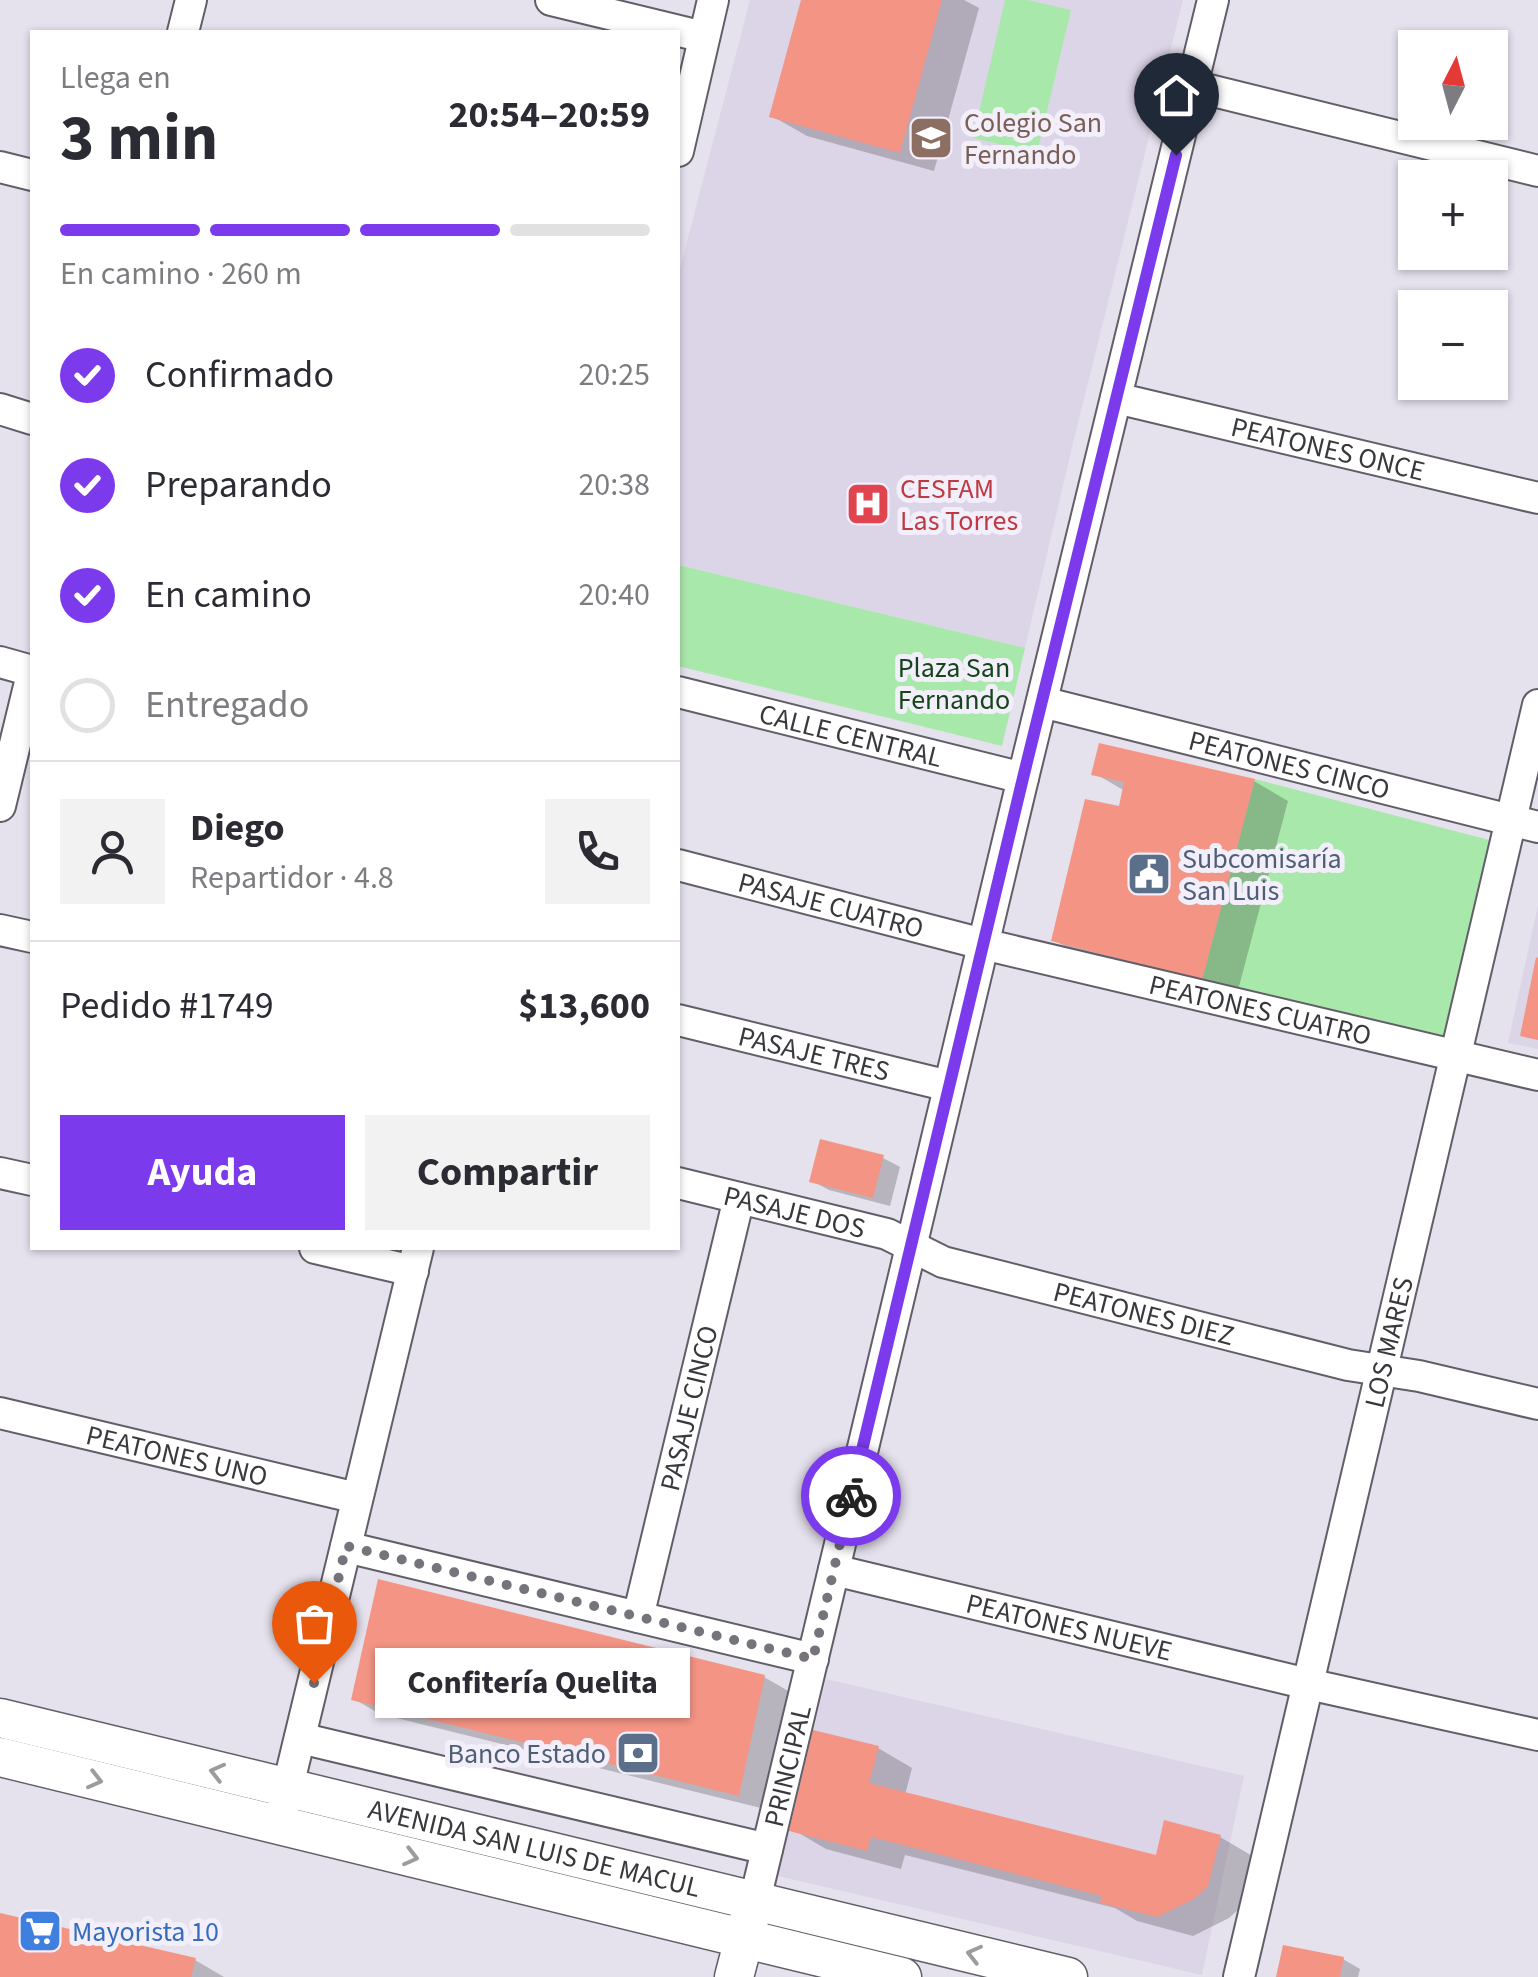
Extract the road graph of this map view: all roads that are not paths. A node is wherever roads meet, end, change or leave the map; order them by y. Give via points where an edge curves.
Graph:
1 (191, 0) edge
2 (552, 0) edge
3 (713, 0) edge
4 (1214, 0) edge
5 (184, 30) edge
6 (672, 30) edge
7 (680, 32) edge
8 (704, 38) junction
9 (1193, 86) junction
10 (680, 142) edge
11 (0, 167) edge
12 (1538, 171) edge
13 (30, 174) edge
14 (1116, 398) junction
15 (0, 409) edge
16 (30, 418) edge
17 (1538, 498) edge
18 (0, 662) edge
19 (30, 672) edge
20 (30, 681) edge
21 (680, 692) edge
22 (1042, 702) junction
23 (1538, 704) edge
24 (1023, 778) junction
25 (0, 806) edge
26 (1524, 824) edge
27 (680, 866) edge
28 (0, 930) edge
29 (30, 938) edge
30 (984, 944) junction
31 (680, 1020) edge
32 (1455, 1056) junction
33 (1538, 1075) edge
34 (949, 1086) junction
35 (0, 1172) edge
36 (30, 1180) edge
37 (680, 1183) edge
38 (739, 1198) junction
39 (911, 1246) junction
40 (334, 1250) edge
41 (415, 1259) edge
42 (1382, 1370) junction
43 (1538, 1404) edge
44 (0, 1413) edge
45 (357, 1498) junction
46 (346, 1546) junction
47 (834, 1570) junction
48 (638, 1617) junction
49 (813, 1659) junction
50 (1308, 1684) junction
51 (0, 1718) edge
52 (1538, 1735) edge
53 (300, 1738) junction
54 (0, 1757) edge
55 (283, 1807) junction
56 (767, 1849) junction
57 (754, 1900) junction
58 (744, 1939) junction
59 (734, 1977) edge
60 (902, 1977) edge
61 (1068, 1977) edge
62 (1239, 1977) edge

1 - 5 street
2 - 6 street
3 - 8 street
4 - 9 street, PRINCIPAL
7 - 8 street
8 - 10 street
9 - 12 street
9 - 14 street, PRINCIPAL
11 - 13 street
14 - 17 street, PEATONES ONCE
14 - 22 street, PRINCIPAL
15 - 16 street
18 - 19 street
20 - 25 street
21 - 24 street, CALLE CENTRAL
22 - 24 street, PRINCIPAL
22 - 26 street, PEATONES CINCO
23 - 26 street, LOS MARES
24 - 30 street, PRINCIPAL
26 - 32 street, LOS MARES
27 - 30 street, PASAJE CUATRO
28 - 29 street
30 - 32 street, PEATONES CUATRO
30 - 34 street, PRINCIPAL
31 - 34 street, PASAJE TRES
32 - 33 street, PEATONES CUATRO
32 - 42 street, LOS MARES
34 - 39 street, PRINCIPAL
35 - 36 street
37 - 38 street, PASAJE DOS
38 - 39 street, PASAJE DOS via 887,1234
38 - 48 street, PASAJE CINCO
39 - 42 street, PEATONES DIEZ via 942,1262
39 - 47 street, PRINCIPAL
40 - 41 street
41 - 45 street
42 - 43 street, PEATONES DIEZ
42 - 50 street, LOS MARES
44 - 45 street, PEATONES UNO
45 - 46 street
46 - 48 street
46 - 53 street
47 - 49 street, PRINCIPAL
47 - 50 street, PEATONES NUEVE
48 - 49 street
49 - 56 street, PRINCIPAL
50 - 52 street, PEATONES NUEVE
50 - 62 street, LOS MARES
55 -> 51 street, AVENIDA SAN LUIS DE MACUL
53 - 55 street
53 - 56 street
54 -> 55 street, AVENIDA SAN LUIS DE MACUL
55 - 57 street, AVENIDA SAN LUIS DE MACUL
55 -> 58 street, AVENIDA SAN LUIS DE MACUL
56 - 57 street, PRINCIPAL
57 - 58 street
61 -> 57 street, AVENIDA SAN LUIS DE MACUL
58 - 59 street
58 - 60 street, AVENIDA SAN LUIS DE MACUL

